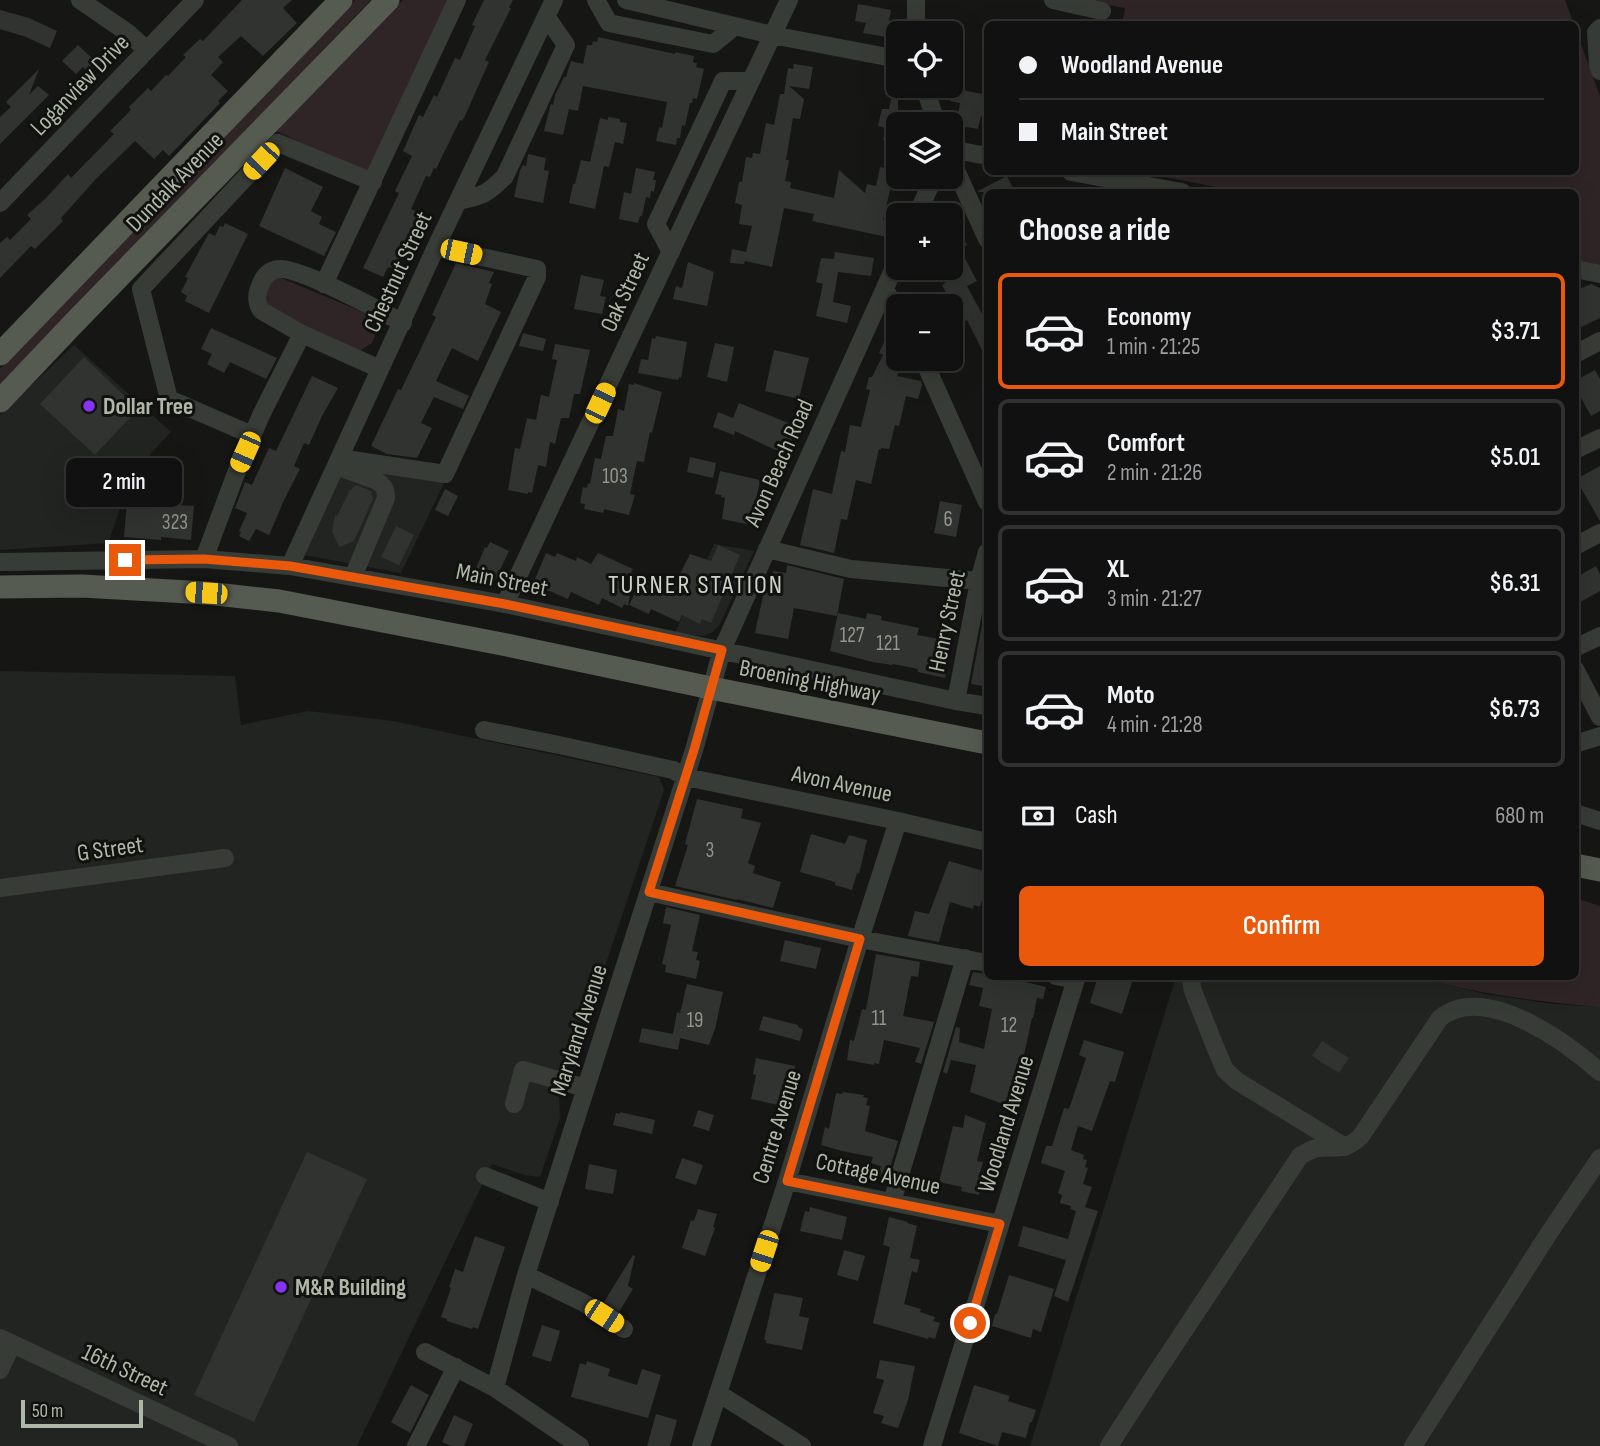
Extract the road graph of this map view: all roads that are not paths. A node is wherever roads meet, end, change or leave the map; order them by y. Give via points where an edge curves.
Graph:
1 (80, 0) edge
2 (195, 0) edge
3 (341, 0) edge
4 (388, 0) edge
5 (457, 0) edge
6 (596, 0) edge
7 (626, 0) edge
8 (789, 0) edge
9 (916, 0) edge
10 (1053, 0) edge
11 (550, 8) edge
12 (1102, 11) dead end
13 (916, 21) edge
14 (735, 26) junction
15 (1600, 28) edge
16 (772, 35) junction
17 (146, 50) junction
18 (886, 57) edge
19 (1600, 71) edge
20 (751, 81) junction
21 (963, 151) edge
22 (984, 155) edge
23 (1084, 175) edge
24 (373, 182) junction
25 (963, 186) edge
26 (1147, 189) edge
27 (458, 201) junction
28 (0, 203) edge
29 (984, 232) edge
30 (436, 247) junction
31 (671, 252) junction
32 (1579, 270) edge
33 (1600, 274) edge
34 (888, 280) edge
35 (324, 284) junction
36 (884, 289) junction
37 (887, 294) edge
38 (403, 323) junction
39 (302, 334) junction
40 (1600, 341) edge
41 (1579, 352) edge
42 (0, 354) edge
43 (380, 369) junction
44 (928, 371) edge
45 (0, 401) edge
46 (252, 435) junction
47 (1600, 438) edge
48 (1579, 448) edge
49 (338, 462) junction
50 (984, 495) edge
51 (1600, 533) edge
52 (1579, 543) edge
53 (767, 549) junction
54 (204, 559) junction
55 (0, 562) edge
56 (984, 563) edge
57 (290, 566) junction
58 (353, 577) junction
59 (979, 581) junction
60 (0, 587) edge
61 (505, 604) junction
62 (1600, 636) edge
63 (1579, 646) edge
64 (722, 650) junction
65 (1579, 677) edge
66 (711, 688) junction
67 (956, 701) junction
68 (984, 706) edge
69 (1600, 717) edge
70 (484, 730) dead end
71 (1600, 736) edge
72 (984, 742) edge
73 (1579, 743) edge
74 (685, 777) junction
75 (1579, 814) edge
76 (898, 821) junction
77 (1600, 821) edge
78 (984, 841) edge
79 (225, 858) dead end
80 (1579, 866) edge
81 (1600, 870) edge
82 (0, 888) edge
83 (649, 892) junction
84 (860, 939) junction
85 (965, 958) junction
86 (984, 961) edge
87 (1076, 980) edge
88 (1191, 980) edge
89 (1600, 1072) edge
90 (585, 1088) junction
91 (514, 1104) dead end
92 (1290, 1114) junction
93 (1345, 1147) junction
94 (1300, 1156) junction
95 (1600, 1158) edge
96 (485, 1176) dead end
97 (787, 1181) junction
98 (550, 1202) junction
99 (892, 1202) junction
100 (1000, 1224) junction
101 (526, 1275) junction
102 (624, 1329) dead end
103 (6, 1341) edge
104 (425, 1352) dead end
105 (456, 1367) junction
106 (0, 1370) edge
107 (495, 1388) junction
108 (718, 1392) junction
109 (229, 1446) edge
110 (416, 1446) edge
111 (580, 1446) edge
112 (701, 1446) edge
113 (802, 1446) edge
114 (932, 1446) edge
115 (1109, 1446) edge
116 (1413, 1446) edge

1 - 17 street
2 - 17 street, Loganview Drive
3 - 42 main road, Dundalk Avenue
4 - 45 main road, Dundalk Avenue
5 - 24 street
6 - 14 street via 609,23 713,44
7 - 14 street
8 - 16 street, Oak Street
9 - 13 street
10 - 12 street
11 - 27 street, Chestnut Street
11 - 27 street via 566,45 505,176 491,190
14 - 16 street
15 - 19 street via 1596,32
16 - 18 street
16 - 20 street, Oak Street
17 - 28 street, Loganview Drive
20 - 31 street, Oak Street
20 - 31 street via 723,81 656,224
21 - 22 street
23 - 26 street
24 - 35 street
24 - 46 street via 278,143 141,289 169,399
25 - 29 street
27 - 30 street, Chestnut Street
30 - 38 street, Chestnut Street
30 - 49 street via 537,269 537,277 445,474
31 - 61 street, Oak Street
32 - 33 street
34 - 36 street, Avon Beach Road
35 - 38 street
35 - 39 street via 280,269 262,280 258,307
36 - 37 street
36 - 53 street, Avon Beach Road
38 - 43 street, Chestnut Street
39 - 43 street
39 - 46 street
40 - 41 street
43 - 49 street, Chestnut Street
44 - 50 street
46 - 54 street
47 - 48 street
49 - 57 street, Chestnut Street
49 - 58 street via 381,483 386,491
51 - 52 street
53 - 59 street via 851,569
53 - 64 street, Avon Beach Road
54 - 55 street, Main Street
54 - 57 street, Main Street
56 - 59 street, Henry Street
57 - 58 street, Main Street
58 - 61 street, Main Street
59 - 67 street, Henry Street
60 - 66 main road, Broening Highway via 82,586 279,601
61 - 64 street, Main Street
62 - 63 street
64 - 66 street, Avon Beach Road
64 - 67 street, Main Street
65 - 69 street
66 - 72 main road, Broening Highway
66 - 74 street, Maryland Avenue
67 - 68 street, Main Street
70 - 74 street, Avon Avenue via 673,770
71 - 73 street
74 - 76 street, Avon Avenue
74 - 83 street, Maryland Avenue
75 - 77 street
76 - 78 street, Avon Avenue
76 - 84 street, Centre Avenue
79 - 82 street, G Street
80 - 81 main road
83 - 84 street
83 - 90 street, Maryland Avenue
84 - 85 street
84 - 97 street, Centre Avenue
85 - 86 street
85 - 99 street
87 - 100 street, Woodland Avenue
88 - 92 street via 1225,1070
89 - 93 street via 1558,1040 1515,1016 1478,1006 1457,1008 1440,1018 1361,1136
90 - 91 street via 523,1070
90 - 98 street, Maryland Avenue
92 - 93 street
92 - 94 street via 1306,1133
93 - 94 street via 1317,1149
94 - 115 street
95 - 116 street
96 - 98 street
97 - 99 street, Cottage Avenue
97 - 108 street, Centre Avenue
98 - 101 street, Maryland Avenue
99 - 100 street, Cottage Avenue
100 - 114 street, Woodland Avenue
101 - 102 street
101 - 107 street, Maryland Avenue
103 - 106 street
103 - 109 street, 16th Street
104 - 105 street
105 - 107 street
105 - 110 street
107 - 111 street
108 - 112 street, Centre Avenue
108 - 113 street

